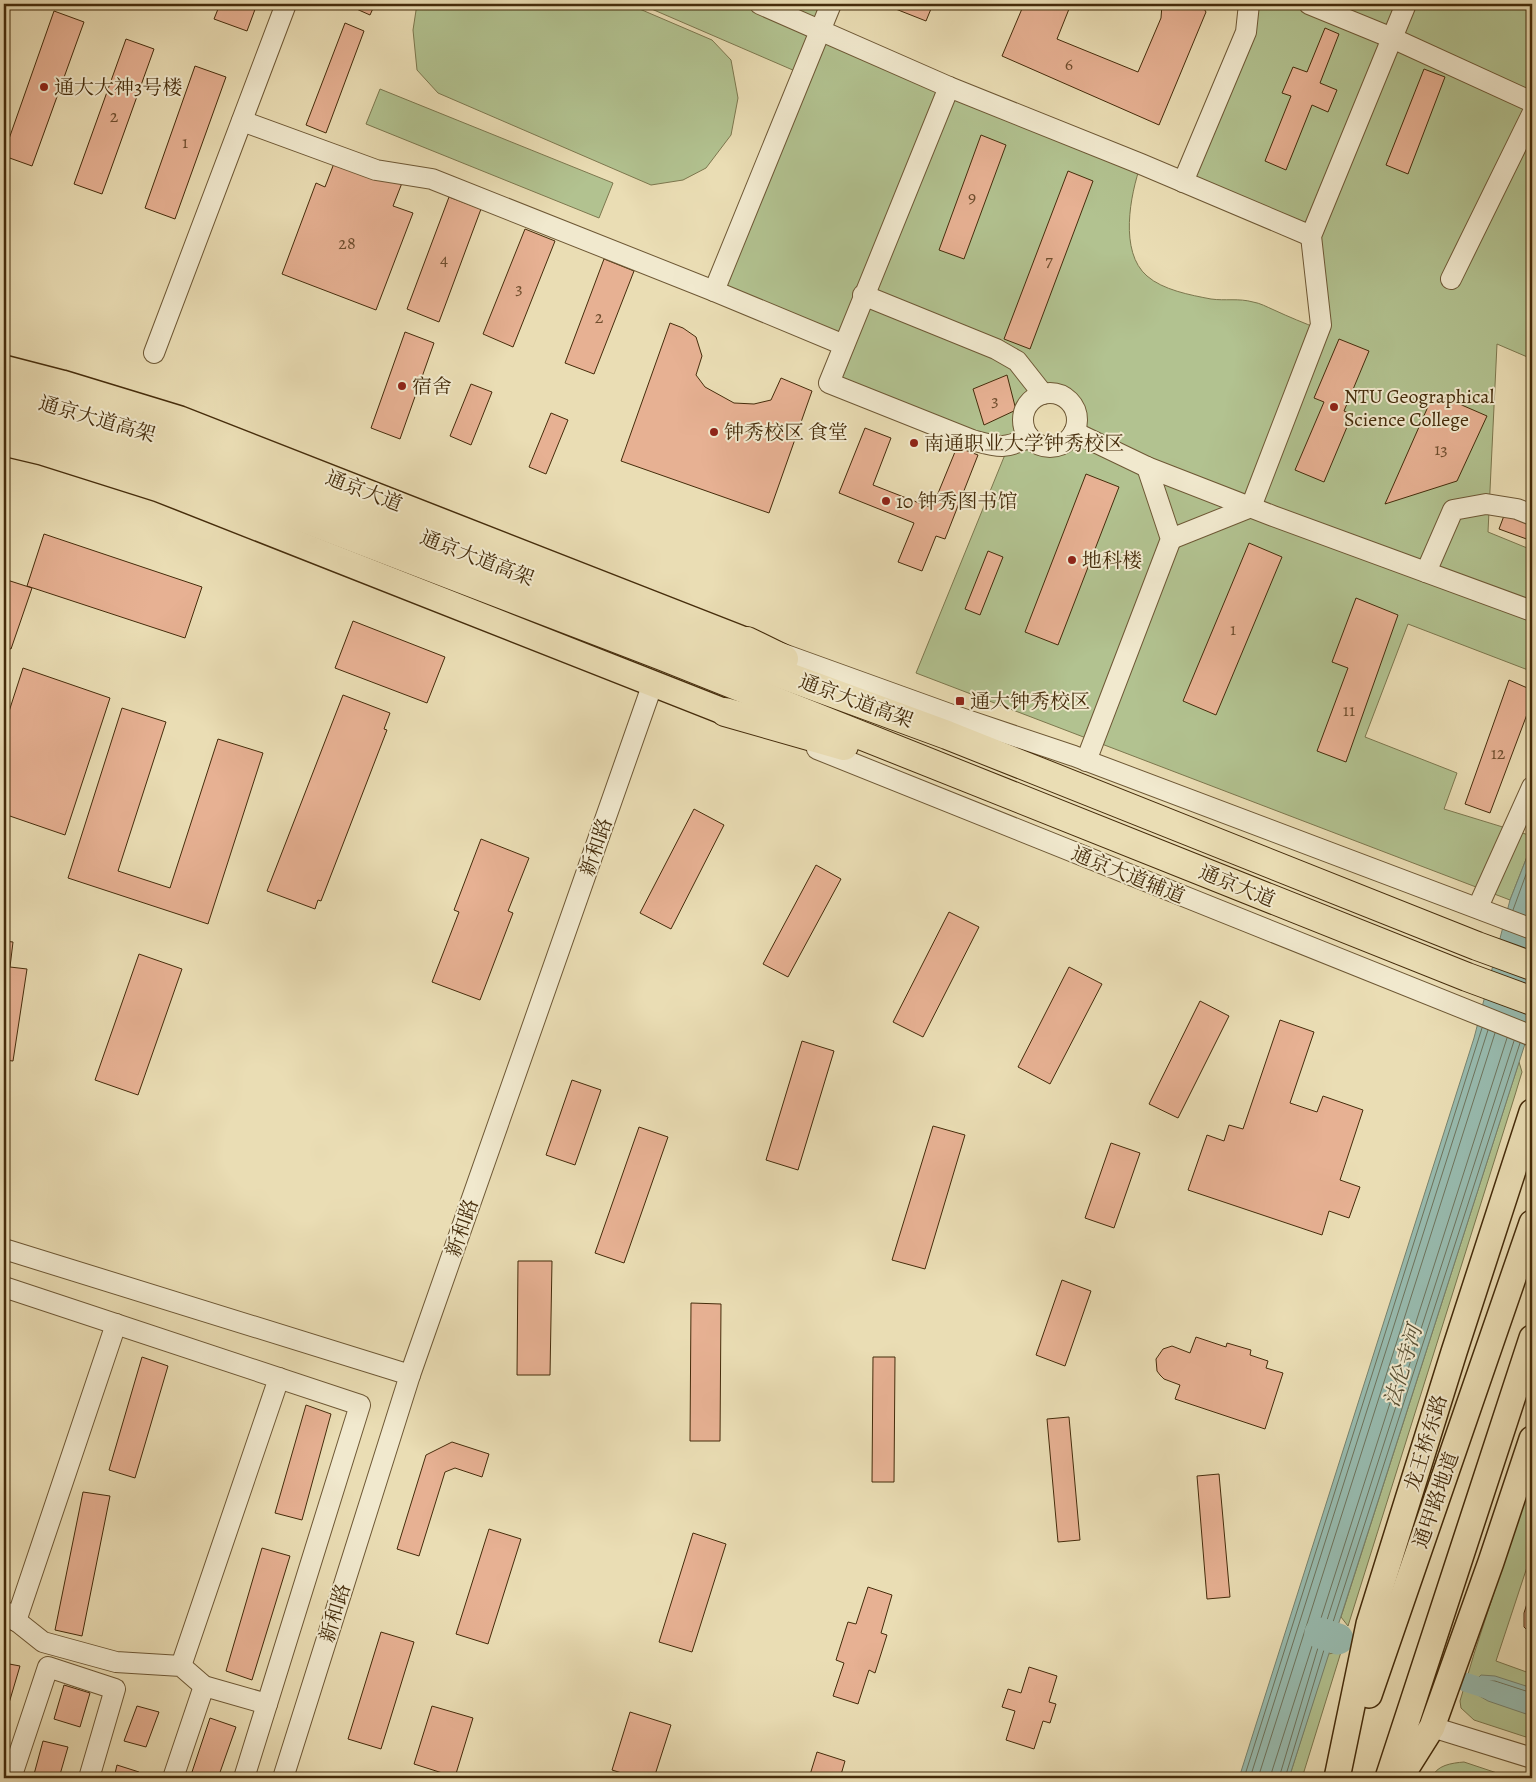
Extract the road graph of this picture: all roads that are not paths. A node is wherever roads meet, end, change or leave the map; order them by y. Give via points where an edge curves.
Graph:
1 (286, 4) edge
2 (760, 4) edge
3 (831, 4) edge
4 (1249, 4) edge
5 (1309, 4) edge
6 (1406, 4) edge
7 (820, 29) junction
8 (1392, 38) junction
9 (948, 87) junction
10 (1532, 102) edge
11 (1532, 114) edge
12 (242, 121) junction
13 (1183, 182) junction
14 (1311, 236) junction
15 (1451, 278) dead end
16 (714, 291) junction
17 (863, 295) junction
18 (844, 345) junction
19 (154, 353) dead end
20 (4, 368) edge
21 (4, 394) edge
22 (1042, 394) junction
23 (4, 418) edge
24 (1074, 432) junction
25 (1029, 437) junction
26 (4, 443) edge
27 (1147, 467) junction
28 (1251, 507) junction
29 (1532, 515) edge
30 (1171, 539) junction
31 (1426, 572) junction
32 (505, 583) junction
33 (1532, 610) edge
34 (747, 641) junction
35 (653, 683) junction
36 (725, 712) junction
37 (947, 735) junction
38 (1086, 761) junction
39 (942, 769) junction
40 (1532, 787) edge
41 (1484, 910) junction
42 (1532, 929) edge
43 (1532, 966) edge
44 (1532, 1001) edge
45 (1532, 1036) edge
46 (1532, 1112) edge
47 (1532, 1222) edge
48 (4, 1249) edge
49 (4, 1287) edge
50 (116, 1324) junction
51 (1532, 1338) edge
52 (410, 1374) junction
53 (279, 1378) junction
54 (1532, 1440) edge
55 (10, 1616) edge
56 (181, 1666) junction
57 (204, 1686) junction
58 (267, 1704) junction
59 (1432, 1727) junction
60 (1532, 1758) edge
61 (11, 1778) edge
62 (89, 1778) edge
63 (173, 1778) edge
64 (244, 1778) edge
65 (283, 1778) edge
66 (1338, 1778) edge
67 (1388, 1778) edge
68 (1400, 1778) edge

1 - 12 street
2 - 7 street
3 - 7 street
4 - 13 street via 1246,32
5 - 8 street
6 - 8 street
7 - 9 street
7 - 16 street
8 - 10 street
8 - 14 street
9 - 13 street
9 - 17 street
11 - 15 street
12 - 16 street via 376,170 432,179
12 - 19 street
13 - 14 street
14 - 28 street via 1321,324
16 - 18 street
17 - 18 street
17 - 22 street via 996,349 1017,361
18 - 25 street via 829,383 972,440 1013,446
20 - 34 main road, 通京大道 via 180,419
21 - 32 highway, 通京大道高架 via 174,441
22 - 24 street via 1060,394 1074,406 1077,415
22 - 25 street via 1028,404 1024,412 1023,421
23 - 32 highway, 通京大道高架 via 49,428 165,465
24 - 25 street via 1069,439 1053,447 1036,443
24 - 27 street
26 - 35 main road via 159,489
27 - 28 street
27 - 30 street
28 - 30 street
28 - 31 street
29 - 31 street via 1486,504 1453,510
30 - 38 street
31 - 33 street
32 - 37 highway, 通京大道高架 via 669,633
32 - 39 highway, 通京大道高架 via 662,656
34 - 37 highway
34 - 38 street
35 - 36 main road
35 - 52 street, 新和路
36 - 39 highway via 859,750
36 - 45 street, 通京大道辅道
37 - 43 highway, 通京大道
38 - 41 street
39 - 44 highway, 通京大道
40 - 41 street
41 - 42 street
46 - 66 main road, 龙王桥东路 via 1369,1624
47 - 66 main road, 通甲路地道
48 - 52 street
49 - 50 street
50 - 53 street
50 - 55 street
51 - 67 main road, 通甲路地道
52 - 65 street, 新和路
53 - 56 street
53 - 58 street via 360,1405
54 - 59 main road
55 - 56 street via 42,1642 116,1662
56 - 57 street
57 - 58 street
57 - 63 street
58 - 64 street
59 - 60 street
59 - 68 main road
61 - 62 street via 48,1667 115,1689

